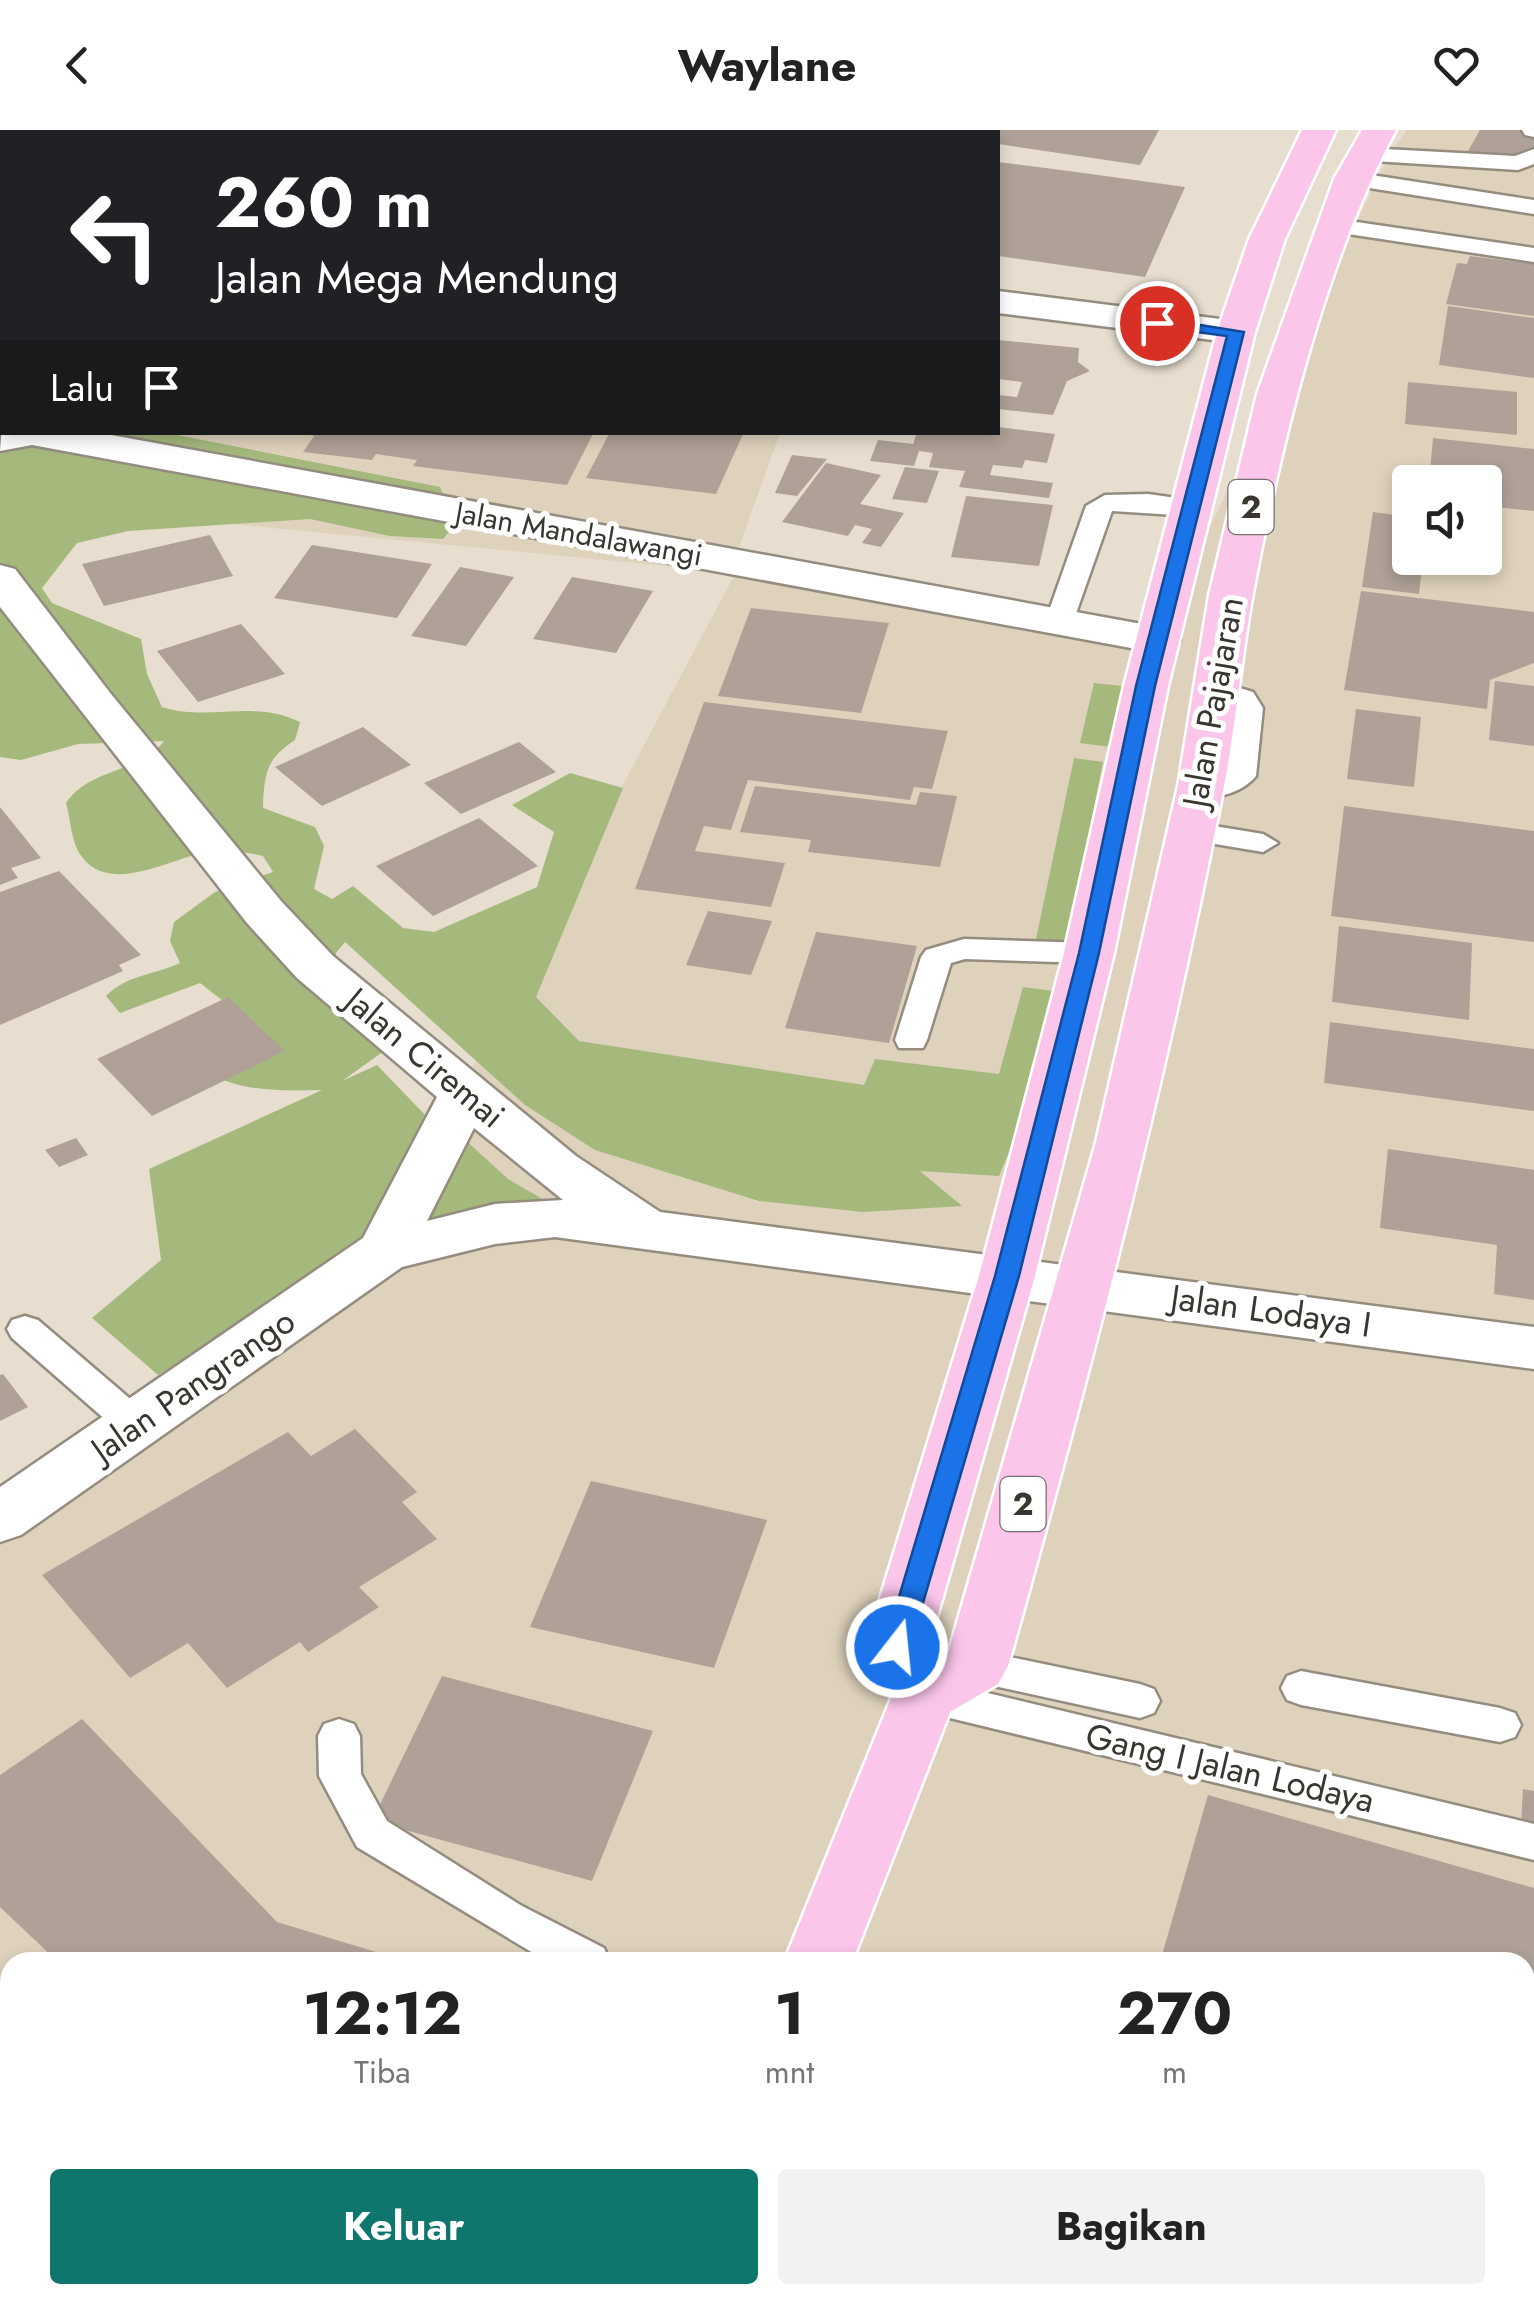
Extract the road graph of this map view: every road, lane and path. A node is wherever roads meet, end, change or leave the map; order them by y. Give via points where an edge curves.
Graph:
1 (1319, 130) edge
2 (1365, 155) edge
3 (1534, 156) edge
4 (1410, 188) junction
5 (1534, 207) edge
6 (1336, 226) junction
7 (1393, 234) junction
8 (1534, 255) edge
9 (1000, 302) edge
10 (1236, 332) junction
11 (43, 435) edge
12 (1191, 508) junction
13 (0, 578) edge
14 (1058, 622) junction
15 (1158, 640) junction
16 (1190, 832) junction
17 (1263, 843) dead end
18 (1089, 953) junction
19 (911, 1040) dead end
20 (466, 1092) junction
21 (646, 1228) junction
22 (384, 1251) junction
23 (1007, 1276) junction
24 (1086, 1286) junction
25 (25, 1329) dead end
26 (1534, 1348) edge
27 (136, 1425) junction
28 (0, 1518) edge
29 (950, 1680) junction
30 (1301, 1688) dead end
31 (1140, 1701) dead end
32 (1500, 1724) dead end
33 (339, 1736) dead end
34 (1534, 1842) edge
35 (569, 1952) edge
36 (823, 1952) edge

1 - 10 highway, Jalan Pajajaran / 2 via 1268,239
2 - 3 lane via 1500,163
2 - 4 lane
2 - 6 highway, Jalan Pajajaran / 2
4 - 5 lane
4 - 7 lane
6 - 7 lane
6 - 16 highway, Jalan Pajajaran / 2 via 1277,394 1231,595
7 - 8 lane
9 - 10 street
10 - 12 highway, Jalan Pajajaran / 2
11 - 14 street, Jalan Mandalawangi
12 - 14 lane via 1105,503 1095,512
12 - 15 highway, Jalan Pajajaran / 2
13 - 20 street, Jalan Ciremai via 264,912 315,967
14 - 15 street, Jalan Mandalawangi
15 - 18 highway, Jalan Pajajaran / 2
16 - 17 lane
16 - 24 highway, Jalan Pajajaran / 2
18 - 19 lane via 964,949 937,957
18 - 23 highway, Jalan Pajajaran / 2
20 - 21 street, Jalan Ciremai via 558,1170
20 - 22 street, Jalan Pangrango
21 - 22 street, Jalan Pangrango via 555,1218 495,1224
21 - 23 street, Jalan Ciremai
22 - 27 street, Jalan Pangrango
23 - 24 street, Jalan Lodaya I
23 - 29 highway, Jalan Pajajaran / 2 via 897,1647
24 - 26 street, Jalan Lodaya I
24 - 29 highway, 2
25 - 27 lane
27 - 28 street, Jalan Pangrango
29 - 31 lane
29 - 34 lane, Gang I Jalan Lodaya
29 - 36 highway, 2
30 - 32 lane
33 - 35 lane via 340,1776 372,1834

